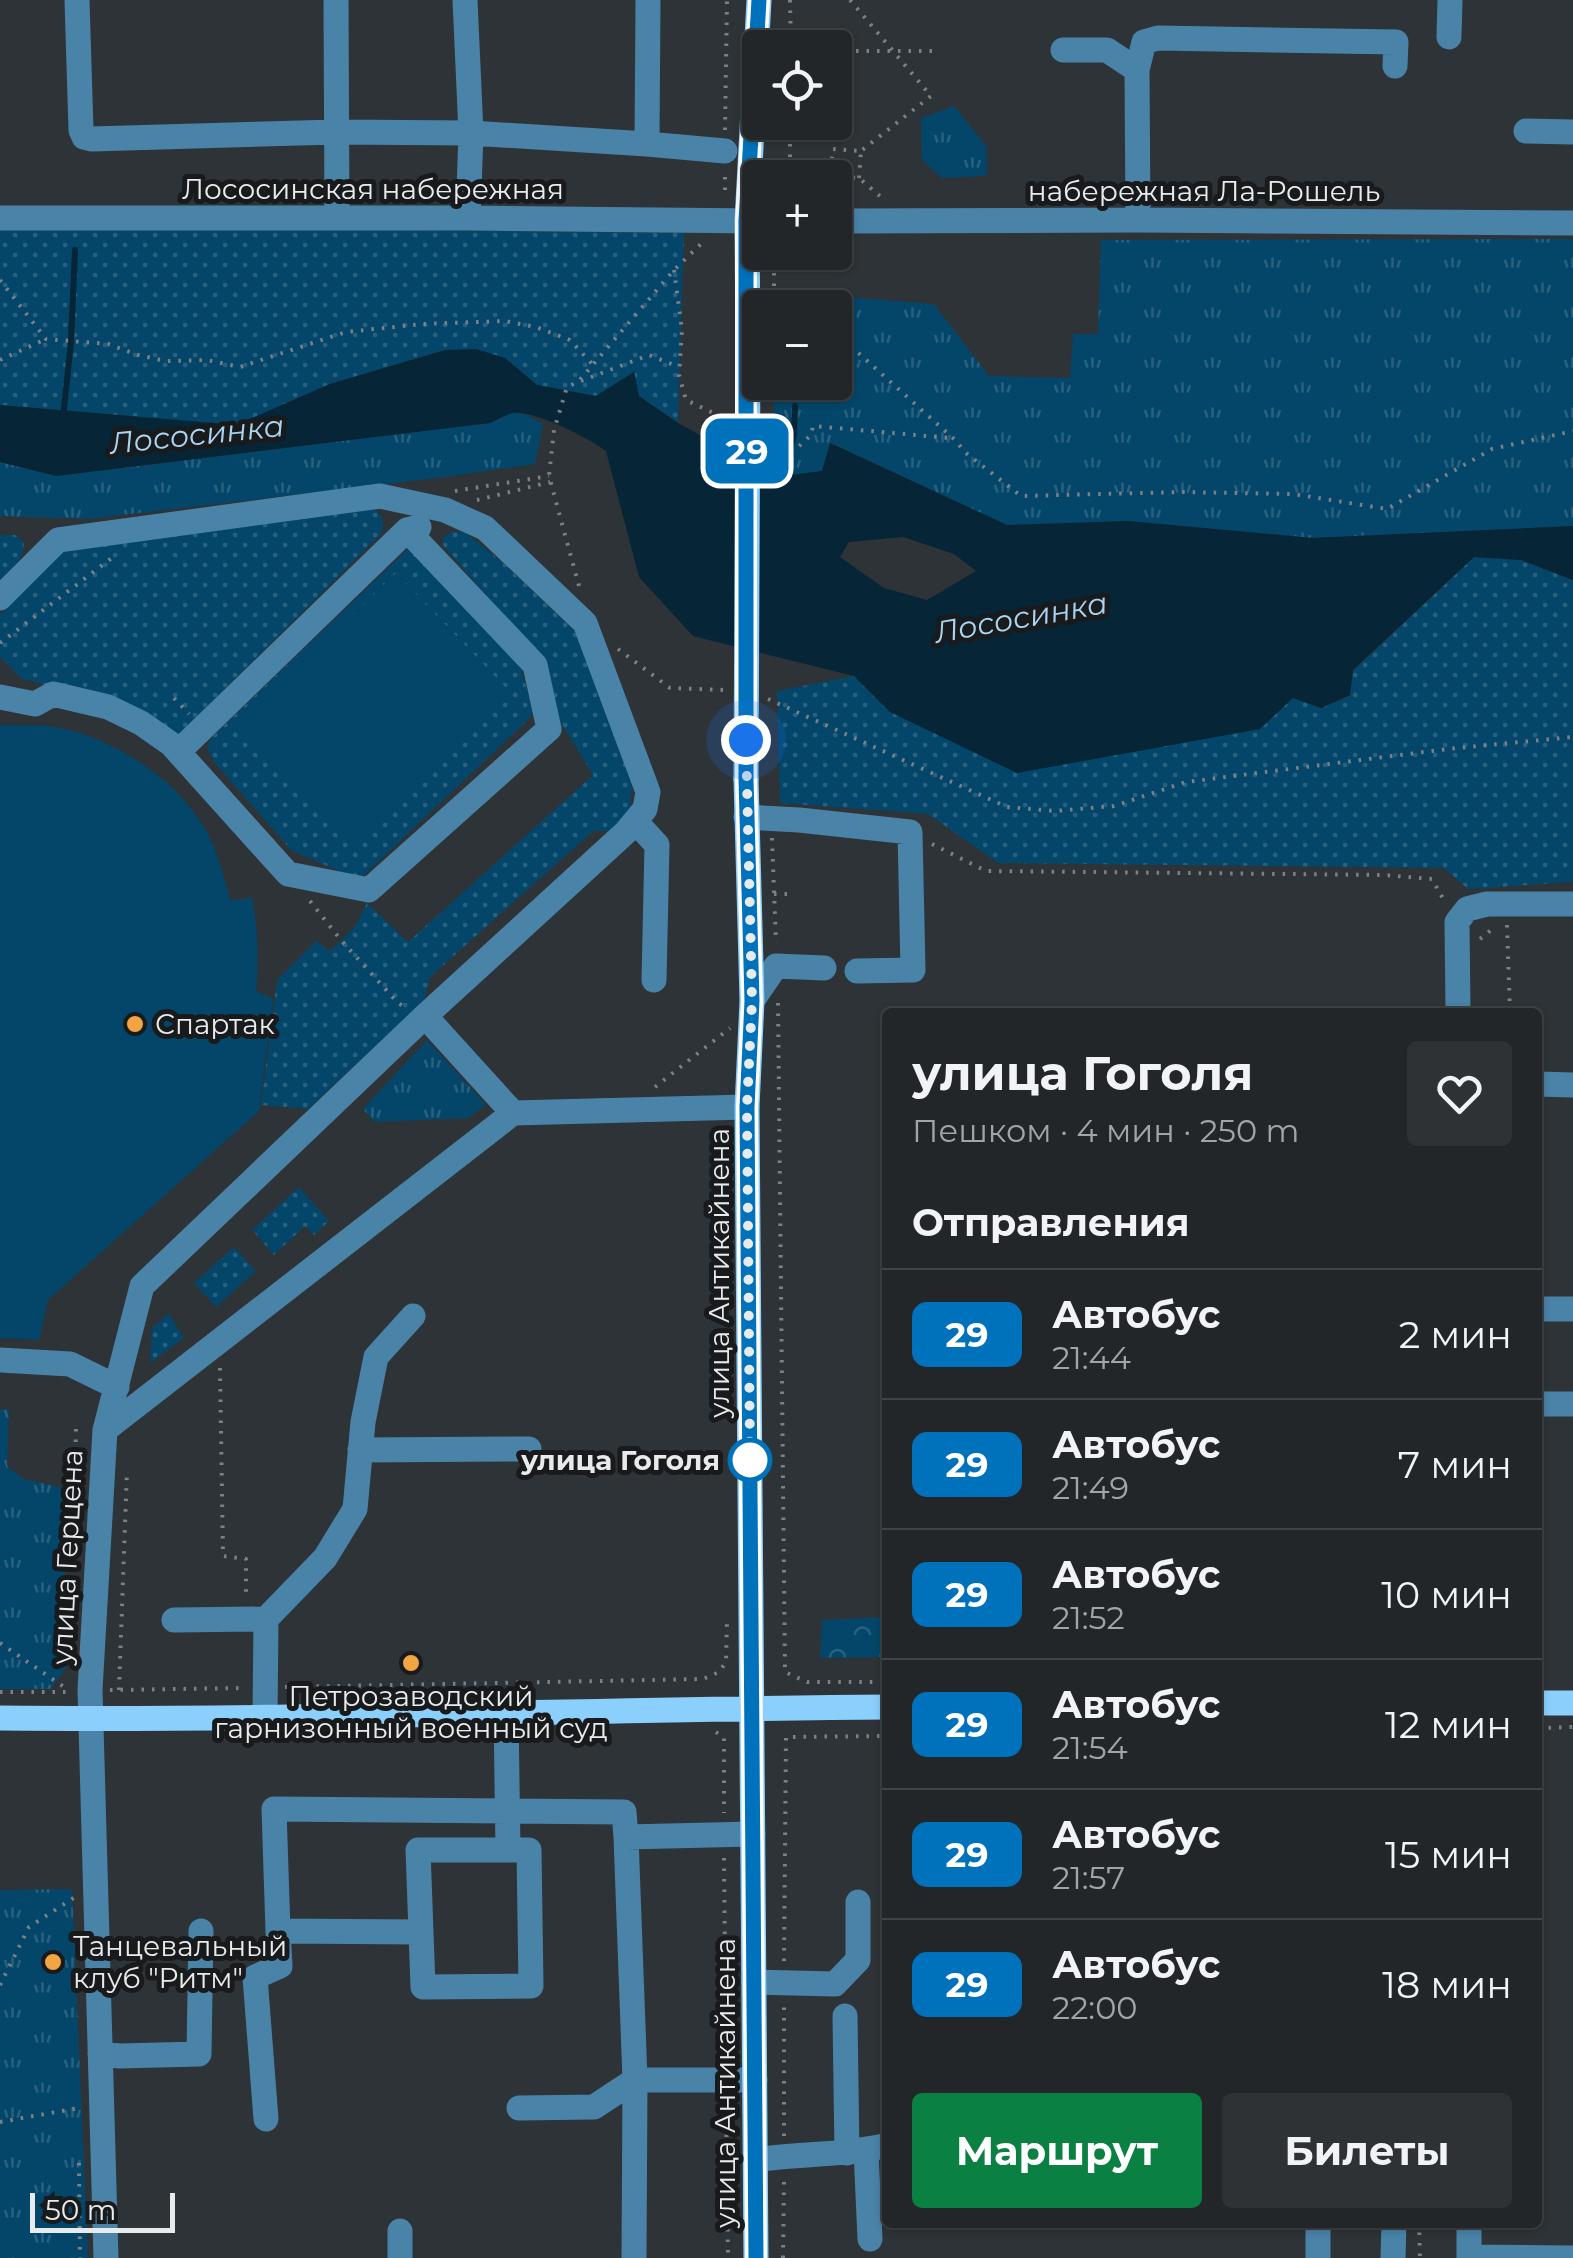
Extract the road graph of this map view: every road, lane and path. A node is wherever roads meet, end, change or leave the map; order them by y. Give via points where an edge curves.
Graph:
1 (77, 0) edge
2 (336, 0) edge
3 (465, 0) edge
4 (648, 0) edge
5 (727, 0) edge
6 (759, 0) edge
7 (790, 0) edge
8 (850, 0) edge
9 (1450, 0) edge
10 (790, 30) edge
11 (1450, 37) dead end
12 (1063, 50) dead end
13 (852, 51) edge
14 (893, 51) junction
15 (936, 51) dead end
16 (1395, 66) dead end
17 (1137, 70) junction
18 (1526, 131) dead end
19 (336, 132) junction
20 (1573, 132) edge
21 (471, 133) junction
22 (647, 144) junction
23 (725, 151) junction
24 (861, 151) junction
25 (748, 160) edge
26 (831, 160) edge
27 (852, 178) edge
28 (859, 178) junction
29 (892, 206) dead end
30 (742, 215) edge
31 (0, 218) edge
32 (336, 218) junction
33 (468, 218) junction
34 (1138, 220) junction
35 (852, 221) edge
36 (742, 222) edge
37 (742, 223) edge
38 (1573, 223) edge
39 (674, 270) junction
40 (746, 270) edge
41 (0, 280) edge
42 (46, 339) junction
43 (852, 347) edge
44 (0, 360) edge
45 (593, 365) junction
46 (679, 367) junction
47 (578, 382) junction
48 (734, 424) dead end
49 (1573, 431) edge
50 (954, 438) junction
51 (767, 439) dead end
52 (550, 479) junction
53 (456, 507) junction
54 (406, 530) junction
55 (122, 550) dead end
56 (580, 588) dead end
57 (0, 598) edge
58 (0, 643) edge
59 (613, 645) dead end
60 (729, 690) dead end
61 (0, 697) edge
62 (174, 698) dead end
63 (766, 698) dead end
64 (184, 709) dead end
65 (1573, 737) edge
66 (180, 751) junction
67 (759, 818) junction
68 (636, 822) junction
69 (910, 832) junction
70 (288, 874) junction
71 (774, 894) junction
72 (794, 894) dead end
73 (1573, 904) edge
74 (1456, 922) junction
75 (1508, 925) dead end
76 (776, 966) junction
77 (824, 968) dead end
78 (857, 970) dead end
79 (654, 980) dead end
80 (752, 1001) junction
81 (398, 1003) dead end
82 (1458, 1008) edge
83 (1510, 1008) edge
84 (425, 1016) junction
85 (730, 1028) dead end
86 (1542, 1084) edge
87 (1573, 1084) edge
88 (644, 1095) dead end
89 (747, 1107) junction
90 (526, 1113) junction
91 (1542, 1309) edge
92 (1573, 1309) edge
93 (413, 1316) dead end
94 (0, 1360) edge
95 (220, 1368) dead end
96 (117, 1387) junction
97 (1542, 1404) edge
98 (1573, 1404) edge
99 (76, 1427) dead end
100 (105, 1430) junction
101 (529, 1449) dead end
102 (360, 1450) junction
103 (127, 1461) dead end
104 (73, 1578) dead end
105 (727, 1607) dead end
106 (256, 1619) junction
107 (174, 1620) dead end
108 (0, 1643) edge
109 (882, 1682) edge
110 (265, 1687) junction
111 (90, 1690) junction
112 (119, 1690) junction
113 (0, 1692) edge
114 (1542, 1703) edge
115 (1573, 1703) edge
116 (882, 1707) edge
117 (752, 1708) junction
118 (506, 1714) junction
119 (265, 1717) junction
120 (0, 1718) edge
121 (90, 1719) junction
122 (1542, 1728) edge
123 (1573, 1728) edge
124 (882, 1736) edge
125 (507, 1810) junction
126 (753, 1834) junction
127 (626, 1837) junction
128 (508, 1850) junction
129 (78, 1895) dead end
130 (858, 1902) dead end
131 (201, 1931) dead end
132 (278, 1931) junction
133 (421, 1932) junction
134 (754, 1982) junction
135 (784, 1982) junction
136 (0, 1985) edge
137 (844, 2016) dead end
138 (100, 2054) junction
139 (634, 2080) junction
140 (755, 2080) junction
141 (79, 2108) dead end
142 (519, 2108) dead end
143 (266, 2119) dead end
144 (0, 2122) edge
145 (867, 2150) edge
146 (784, 2156) junction
147 (755, 2160) junction
148 (1318, 2228) edge
149 (1394, 2228) edge
150 (1419, 2228) edge
151 (1469, 2228) edge
152 (400, 2231) dead end
153 (870, 2239) dead end
154 (1469, 2257) edge
155 (106, 2258) edge
156 (400, 2258) edge
157 (634, 2258) edge
158 (756, 2258) edge
159 (783, 2258) edge
160 (1318, 2258) edge
161 (1394, 2258) edge
162 (1420, 2258) edge
163 (1514, 2258) edge
164 (1573, 2258) edge

1 - 19 street via 84,136
2 - 19 street
3 - 21 street
4 - 22 street
5 - 23 path
6 - 25 main road, улица Антикайнена
7 - 10 path
8 - 14 path
9 - 11 street
12 - 17 street via 1107,50
13 - 14 path
14 - 15 path
14 - 24 path via 931,96
16 - 17 street via 1396,42 1158,38 1144,42
17 - 34 street
18 - 20 street
19 - 21 street
19 - 32 street
21 - 22 street
21 - 33 street
22 - 23 street
23 - 30 path
24 - 26 path via 833,149
24 - 28 path
27 - 28 path
28 - 29 path
31 - 32 street, Лососинская набережная
32 - 33 street, Лососинская набережная
33 - 36 street, Лососинская набережная
34 - 35 street, набережная Ла-Рошель
34 - 38 street, набережная Ла-Рошель
37 - 39 path
39 - 45 path
39 - 46 path
40 - 67 main road, улица Антикайнена, bridge via 746,779
41 - 42 path
42 - 44 path
42 - 45 path via 240,367 346,332 505,321 570,340
43 - 50 path
45 - 47 path
46 - 47 path via 649,355
46 - 48 path via 686,400
47 - 52 path via 567,387 554,430
49 - 50 path via 1492,449 1387,508 1293,494 1021,496
50 - 51 path via 813,426 796,449
52 - 53 path
52 - 53 path
52 - 56 path
53 - 54 street
53 - 57 street via 380,496 58,540
53 - 68 street via 585,623 648,792
54 - 66 street
54 - 70 street via 536,665 548,729 370,890
55 - 58 path
59 - 60 path via 670,688
61 - 66 street via 35,704 53,694 108,707
62 - 64 path
63 - 65 path via 1007,807 1056,810 1114,806 1186,782
66 - 70 street
67 - 69 street
67 - 71 path
67 - 80 main road, улица Антикайнена
68 - 79 street via 657,845
68 - 84 street
69 - 74 path via 986,871 1432,879
69 - 78 street via 912,970
70 - 81 path
71 - 72 path
71 - 76 path
73 - 74 street via 1487,904 1467,909
74 - 82 street
75 - 83 path
76 - 77 street
76 - 80 street
76 - 109 path via 784,1672 807,1682
80 - 89 main road, улица Антикайнена
84 - 90 street
84 - 96 street via 142,1286
85 - 88 path
86 - 87 street
89 - 90 street
89 - 117 main road, улица Антикайнена
90 - 100 street, улица Герцена
91 - 92 street
93 - 102 street via 376,1358
94 - 96 street via 70,1364
95 - 106 path via 222,1556 246,1559
96 - 100 street
97 - 98 street
99 - 104 path
100 - 111 street, улица Герцена
101 - 102 street
102 - 106 street via 355,1508 325,1558
103 - 112 path
105 - 110 path via 726,1662 703,1678
106 - 107 street
106 - 110 street
108 - 113 path via 71,1692
110 - 112 path
110 - 119 street
111 - 112 path
111 - 121 street, улица Герцена
114 - 115 main road
116 - 117 main road
117 - 118 main road
117 - 126 main road, улица Антикайнена
118 - 119 main road
118 - 125 street
119 - 121 main road
120 - 121 main road
121 - 138 street, улица Герцена
122 - 123 path
124 - 135 path via 786,1737
125 - 127 street via 624,1812
125 - 128 street
125 - 132 street via 274,1809
126 - 127 street
126 - 134 main road, улица Антикайнена
127 - 139 street
128 - 133 street via 418,1850
128 - 133 street via 529,1850 531,1986 423,1987
129 - 136 path via 28,1927
130 - 135 street via 858,1960 835,1984
131 - 138 street via 199,2054
132 - 133 street
132 - 143 street via 280,1966 254,1978
134 - 135 street
134 - 140 main road, улица Антикайнена
135 - 146 path
137 - 145 street
138 - 155 street, улица Герцена
139 - 140 street
139 - 142 street via 594,2107
139 - 157 street
140 - 147 main road, улица Антикайнена
141 - 144 path
145 - 146 street
145 - 153 street
146 - 147 street
146 - 159 path
147 - 158 main road, улица Антикайнена
148 - 160 street
149 - 161 street
150 - 162 path
151 - 154 street
152 - 156 street
154 - 163 street
163 - 164 street

